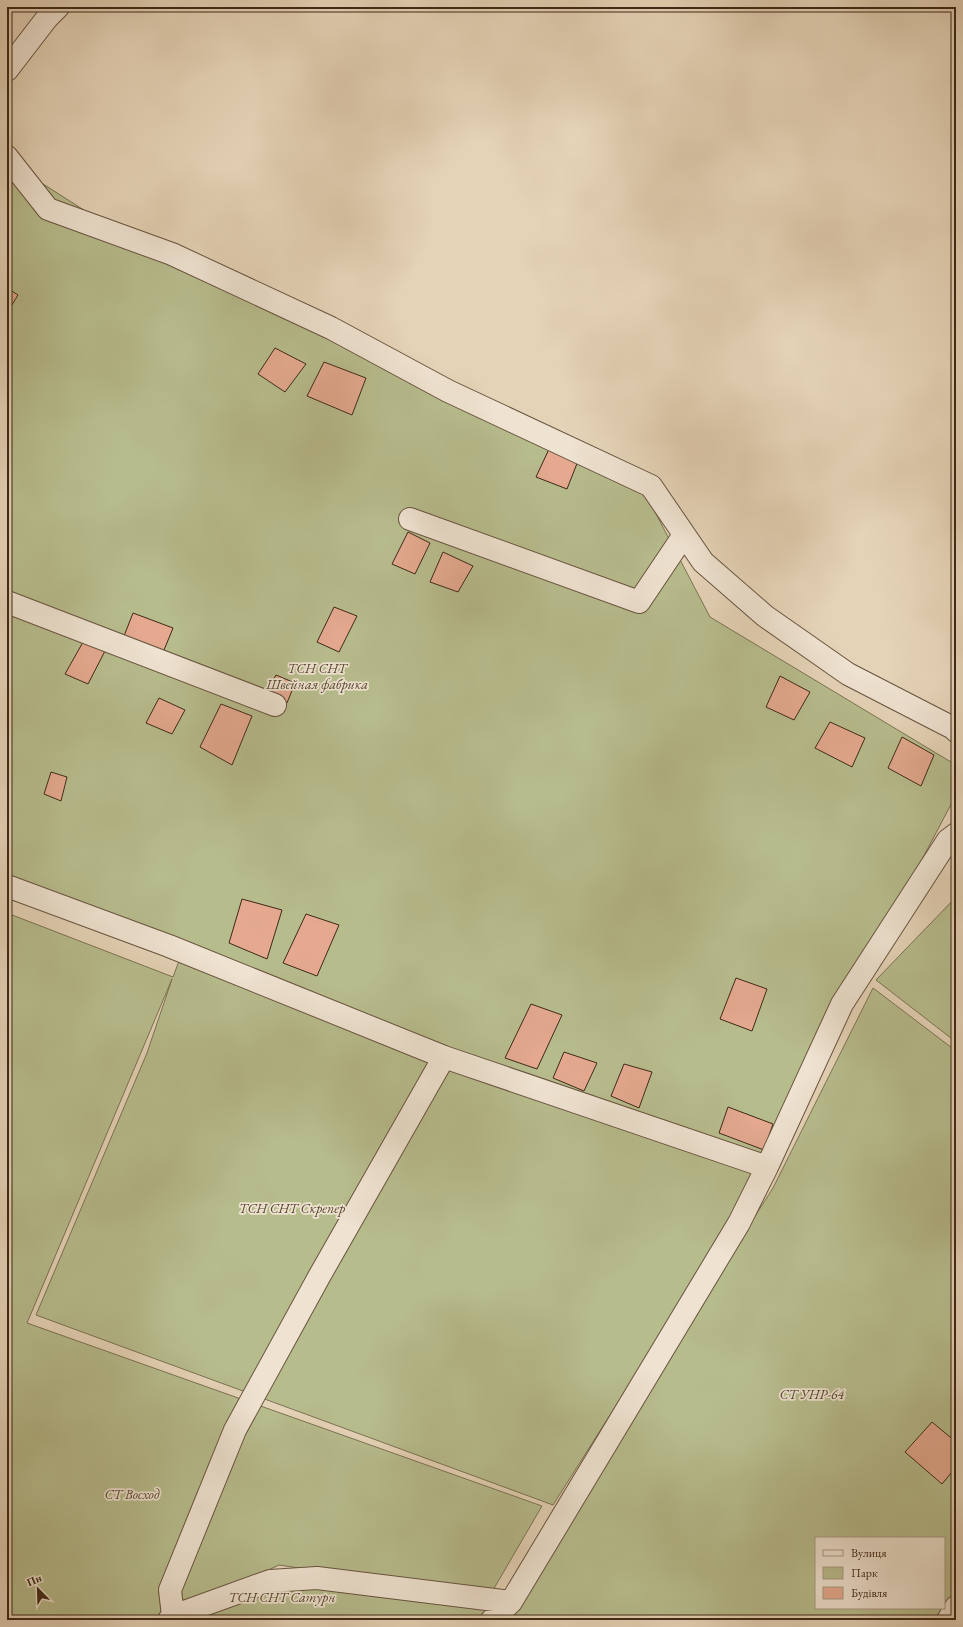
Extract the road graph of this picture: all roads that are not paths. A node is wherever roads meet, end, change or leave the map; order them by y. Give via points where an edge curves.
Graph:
1 (58, 7) edge
2 (7, 70) edge
3 (7, 157) edge
4 (410, 519) dead end
5 (684, 535) junction
6 (7, 602) edge
7 (274, 705) dead end
8 (956, 731) edge
9 (956, 834) edge
10 (7, 886) edge
11 (444, 1057) junction
12 (767, 1167) junction
13 (511, 1602) junction
14 (956, 1607) edge
15 (171, 1618) edge
16 (492, 1620) edge
17 (948, 1620) edge

1 - 2 street
3 - 5 street via 48,209 172,254 331,328 448,391 651,486
4 - 5 street via 639,602
5 - 8 street via 703,562 765,616 848,674
6 - 7 street
9 - 12 street via 948,840 842,1004
10 - 11 street via 169,946
11 - 12 street
11 - 15 street via 235,1430 170,1590
12 - 13 street via 739,1223
13 - 15 street via 317,1578 270,1581
13 - 16 street
14 - 17 street

